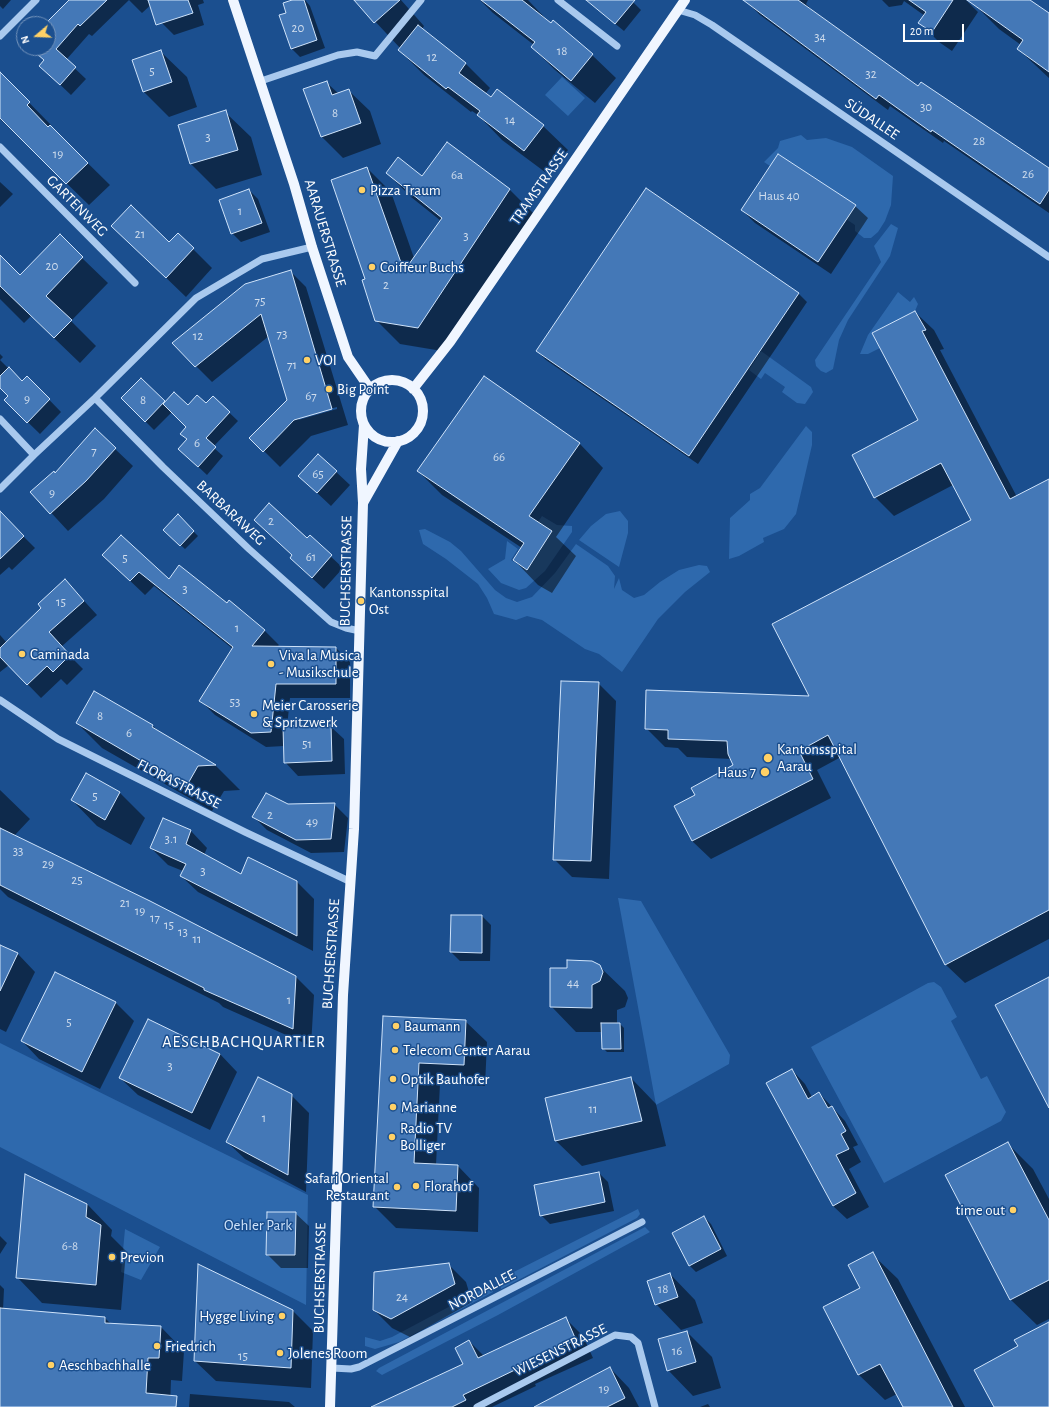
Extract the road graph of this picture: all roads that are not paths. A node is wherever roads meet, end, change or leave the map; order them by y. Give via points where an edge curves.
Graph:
1 (36, 0) edge
2 (233, 0) edge
3 (421, 0) edge
4 (558, 0) edge
5 (685, 0) edge
6 (678, 10) junction
7 (0, 36) edge
8 (617, 46) dead end
9 (261, 81) junction
10 (0, 147) edge
11 (312, 247) junction
12 (1049, 257) edge
13 (135, 283) dead end
14 (370, 389) junction
15 (413, 389) junction
16 (95, 398) junction
17 (0, 419) edge
18 (364, 425) junction
19 (398, 441) junction
20 (34, 455) junction
21 (0, 489) edge
22 (363, 503) junction
23 (360, 631) junction
24 (0, 700) edge
25 (351, 882) junction
26 (642, 1222) dead end
27 (332, 1368) junction
28 (330, 1407) edge
29 (477, 1407) edge
30 (655, 1407) edge

1 - 7 street
2 - 9 main road, AARAUERSTRASSE
3 - 9 street via 375,56 357,52 338,55
4 - 8 street
5 - 6 main road, TRAMSTRASSE
6 - 12 street, SÜDALLEE via 695,15 712,26
6 - 15 main road, TRAMSTRASSE via 450,342
9 - 11 main road, AARAUERSTRASSE
10 - 13 street, GARTENWEG
11 - 14 main road, AARAUERSTRASSE via 348,357
11 - 16 street via 262,259 196,298
14 - 15 main road via 377,383 396,380
14 - 18 main road via 361,408
15 - 19 main road via 422,403 421,420 412,434
16 - 20 street
16 - 23 street, BARBARAWEG via 249,549 331,622
17 - 20 street
18 - 19 main road via 378,439
18 - 22 main road, BUCHSERSTRASSE via 361,469
19 - 22 main road, BUCHSERSTRASSE
20 - 21 street
22 - 23 main road, BUCHSERSTRASSE
23 - 25 main road, BUCHSERSTRASSE
24 - 25 street, FLORASTRASSE via 58,739
25 - 27 main road, BUCHSERSTRASSE via 343,995
26 - 27 street, NORDALLEE via 359,1367
27 - 28 main road, BUCHSERSTRASSE
29 - 30 street, WIESENSTRASSE via 615,1335 631,1337 638,1343

